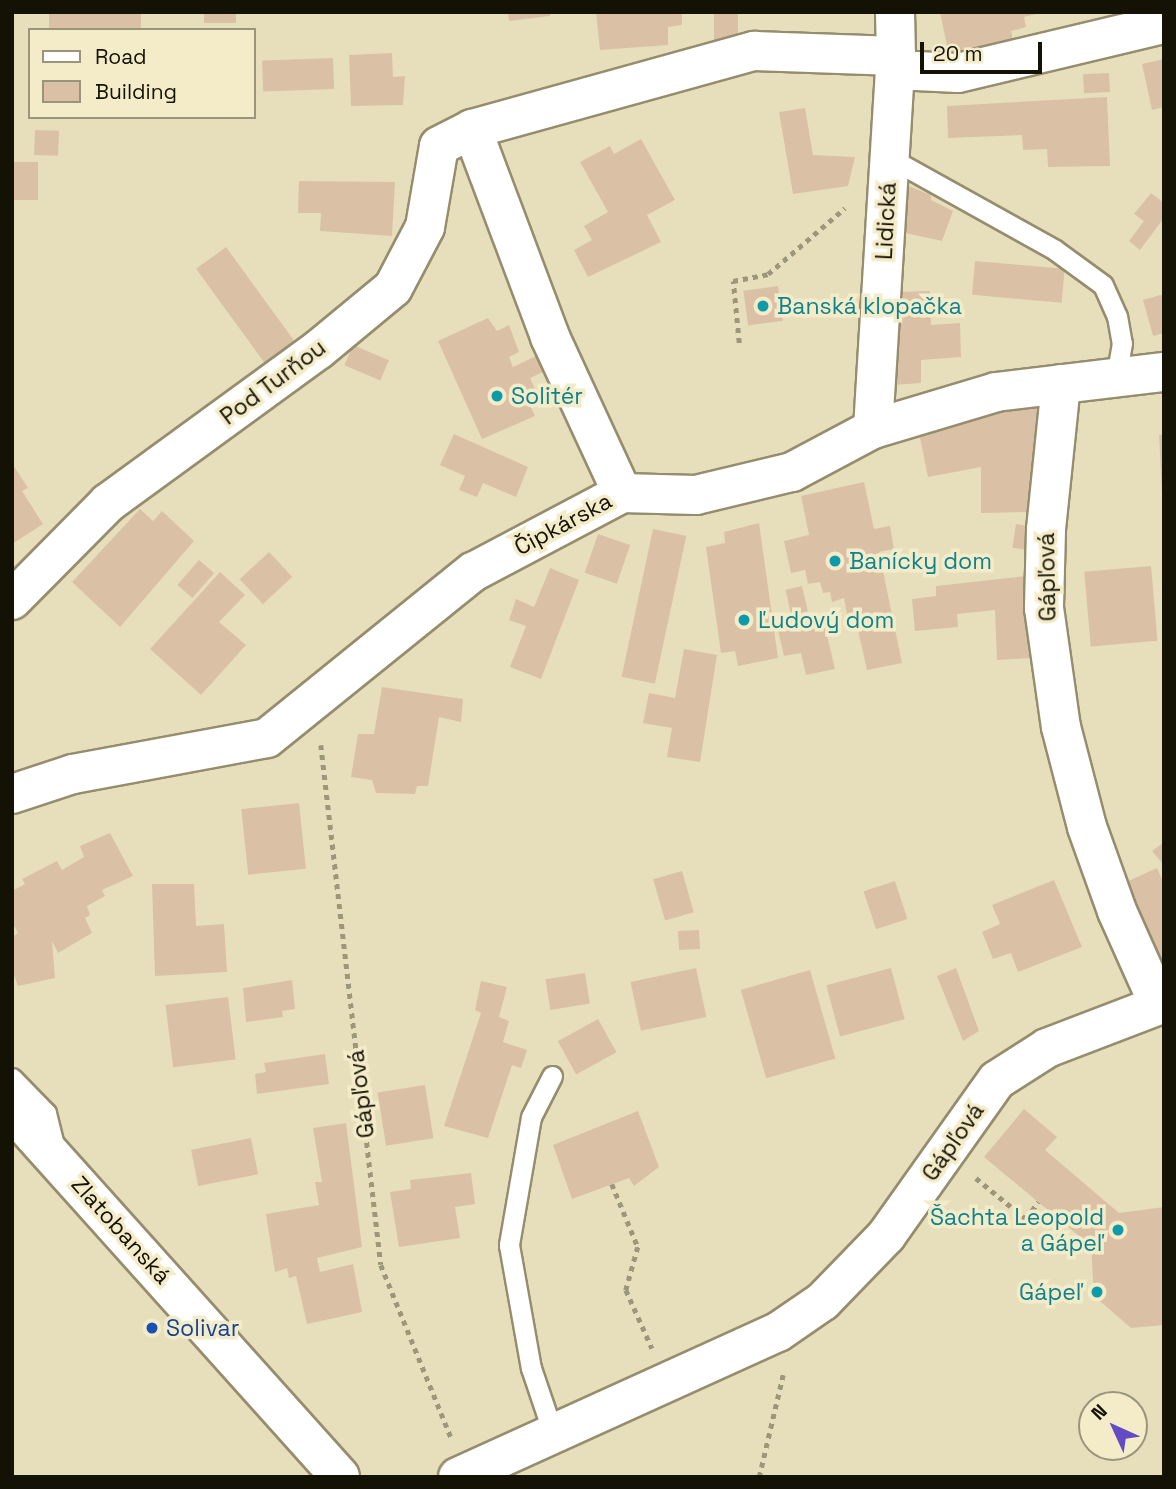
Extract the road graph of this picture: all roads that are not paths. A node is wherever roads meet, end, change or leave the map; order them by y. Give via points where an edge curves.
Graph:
1 (895, 12) edge
2 (1164, 24) edge
3 (896, 63) junction
4 (472, 129) junction
5 (889, 164) junction
6 (1164, 372) edge
7 (1116, 378) junction
8 (1061, 384) junction
9 (873, 429) junction
10 (622, 493) junction
11 (12, 600) edge
12 (12, 794) edge
13 (1162, 1004) edge
14 (552, 1076) dead end
15 (12, 1078) edge
16 (12, 1111) edge
17 (57, 1158) junction
18 (553, 1433) junction
19 (462, 1475) edge
20 (340, 1477) edge

1 - 3 street, Lidická
2 - 3 street via 958,73
3 - 4 street, Pod Turňou via 754,51
3 - 5 street, Lidická
4 - 10 street via 550,337
4 - 11 street, Pod Turňou via 439,146 425,227 393,288 318,350 108,503
5 - 7 lane via 1055,250 1103,285 1117,316 1122,343
5 - 9 street, Lidická
6 - 7 street, Čipkárska
7 - 8 street, Čipkárska
8 - 9 street, Čipkárska via 996,392
8 - 13 street, Gápľová via 1046,530 1044,608 1061,727 1087,827 1117,911
9 - 10 street, Čipkárska via 792,472 696,495
10 - 12 street, Čipkárska via 472,572 267,738 73,774
13 - 18 street, Gápľová via 1047,1048 997,1080 886,1236 823,1301 778,1332
14 - 18 lane via 531,1118 509,1245 531,1368
15 - 17 lane via 46,1113
16 - 17 street, Zlatobanská
17 - 20 street, Zlatobanská
18 - 19 street, Gápľová

